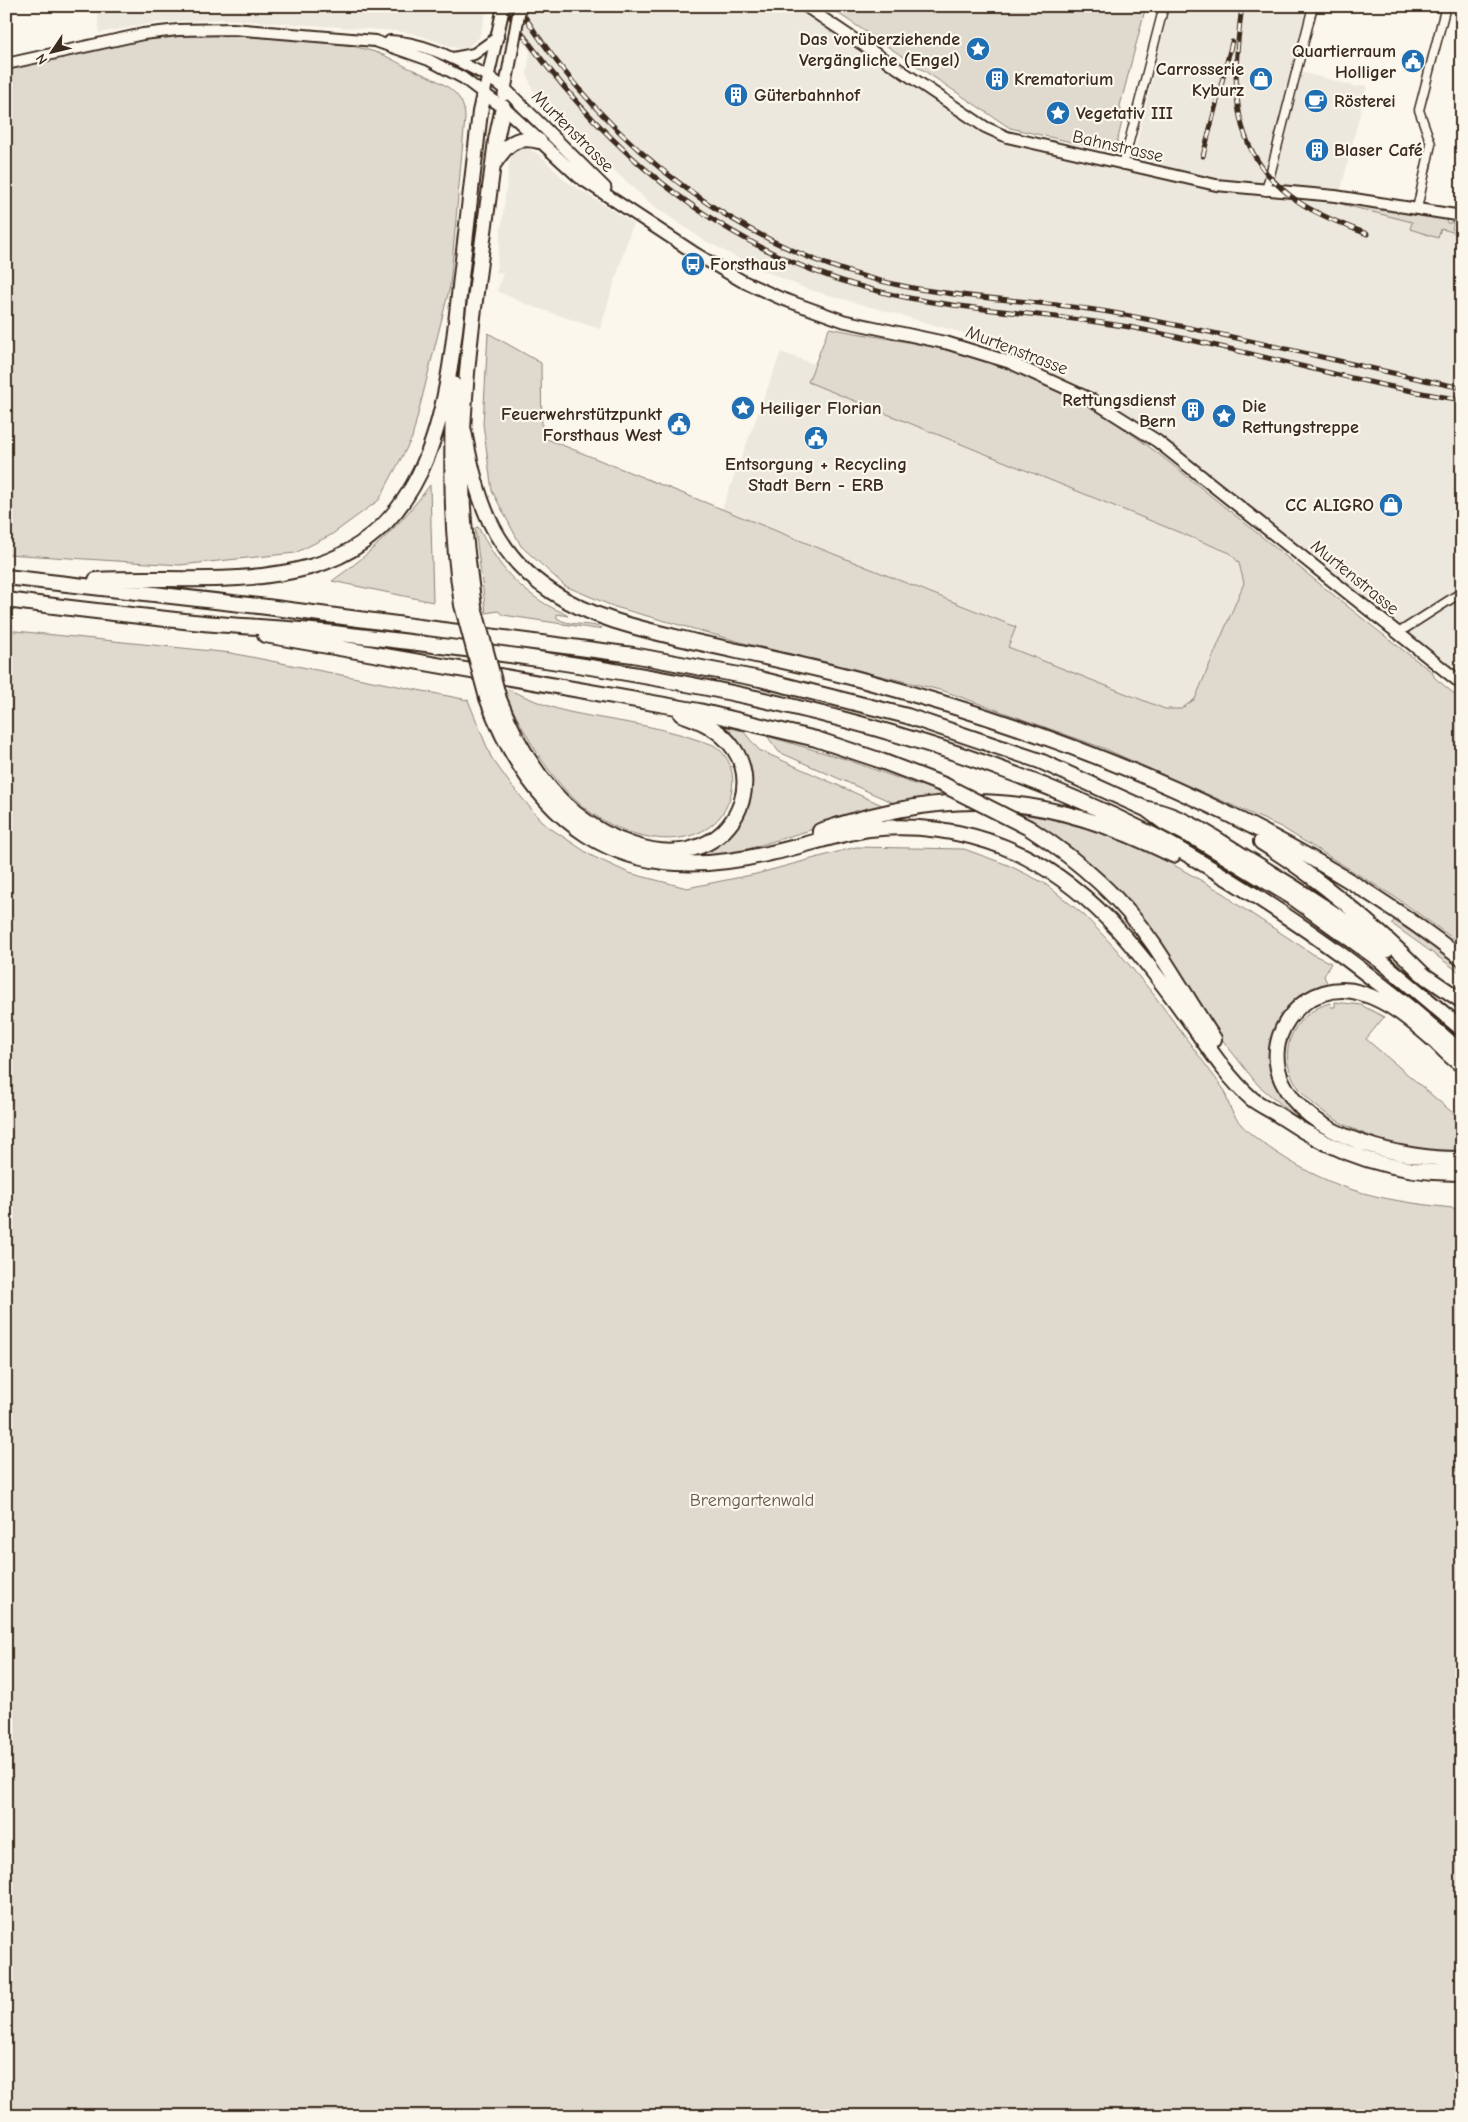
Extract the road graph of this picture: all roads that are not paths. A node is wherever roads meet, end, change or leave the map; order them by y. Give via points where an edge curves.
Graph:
1 (520, 6) edge
2 (805, 6) edge
3 (1164, 6) edge
4 (1313, 6) edge
5 (1446, 6) edge
6 (503, 10) edge
7 (498, 37) junction
8 (375, 41) junction
9 (453, 58) junction
10 (6, 64) edge
11 (489, 78) junction
12 (505, 89) junction
13 (484, 94) junction
14 (503, 107) junction
15 (539, 141) junction
16 (493, 165) junction
17 (1124, 165) junction
18 (1266, 191) junction
19 (615, 198) junction
20 (1417, 210) junction
21 (1462, 216) edge
22 (454, 345) junction
23 (464, 431) junction
24 (6, 577) edge
25 (53, 582) junction
26 (1462, 592) edge
27 (6, 600) edge
28 (468, 606) junction
29 (193, 622) junction
30 (1398, 633) junction
31 (1462, 684) edge
32 (625, 697) junction
33 (493, 699) junction
34 (1123, 769) junction
35 (1146, 809) junction
36 (730, 861) junction
37 (1235, 883) junction
38 (1462, 959) edge
39 (1428, 978) junction
40 (1462, 1001) edge
41 (1462, 1029) edge
42 (1462, 1053) edge
43 (1462, 1065) edge
44 (1281, 1117) junction
45 (1462, 1159) edge
46 (1462, 1173) edge

1 - 12 main road, Murtenstrasse, bridge
2 - 17 street, Bahnstrasse via 998,134
3 - 17 street
4 - 18 street
5 - 20 street via 1419,110 1431,144
6 - 7 main road
7 - 9 street via 474,54
7 - 11 main road
8 - 9 street via 412,42
8 - 10 street via 233,29 178,30 112,40
8 - 13 street via 429,60 463,78
9 - 11 street
11 - 12 main road, Murtenstrasse
11 - 13 main road
12 - 14 main road, Murtenstrasse
12 - 19 main road, Murtenstrasse
13 - 14 main road, Murtenstrasse
13 - 22 highway
14 - 15 main road, Murtenstrasse
14 - 16 highway
15 - 16 highway via 523,138 515,141 504,148
15 - 19 main road, Murtenstrasse via 579,177
16 - 23 highway via 471,341
17 - 18 street, Bahnstrasse via 1216,185
18 - 20 street, Bahnstrasse via 1335,196
19 - 30 main road, Murtenstrasse via 715,266 780,298 844,321 984,353 1092,400 1157,441
20 - 21 street, Bahnstrasse
22 - 25 highway via 438,425 416,482 393,516 352,549 309,567 258,576
22 - 28 highway via 451,509 454,551
23 - 28 highway via 463,508
23 - 34 highway via 480,501 500,541 536,580 566,600 619,623 831,672 928,699
24 - 25 highway
25 - 35 highway via 438,628 633,655 751,677 880,708 980,739 1070,773
26 - 30 street
27 - 29 highway
28 - 33 highway, bridge
29 - 32 highway
29 - 37 highway via 338,634 513,657 660,680 823,714 946,749 1061,792 1164,840
30 - 31 main road, Murtenstrasse
32 - 33 highway via 704,723 734,749 743,771 743,798 733,820 716,838 695,848 662,851 635,846 602,832 565,805 540,778
32 - 44 highway, bridge via 707,712 859,753 944,785 1029,828 1082,866 1120,903 1154,944 1224,1055
33 - 36 highway via 501,733 525,774 544,799 576,828 616,850 644,860 685,865
34 - 38 highway via 1193,798 1301,854 1395,911
34 - 39 highway via 1221,818 1285,857 1393,943
35 - 39 highway via 1167,812 1218,840 1300,890
35 - 41 highway via 1292,897 1381,961
36 - 37 highway via 850,821 898,809 943,802 1007,803 1046,808 1103,824
36 - 44 highway via 852,832 889,828 954,833 1005,848 1057,876 1104,915 1141,955 1234,1080 1253,1100
37 - 42 highway via 1346,957
39 - 40 highway
43 - 45 highway via 1408,1016 1371,996 1347,990 1322,993 1295,1010 1282,1030 1277,1054 1288,1092 1320,1123 1388,1150 1427,1158
44 - 46 highway via 1322,1142 1372,1162 1424,1172

